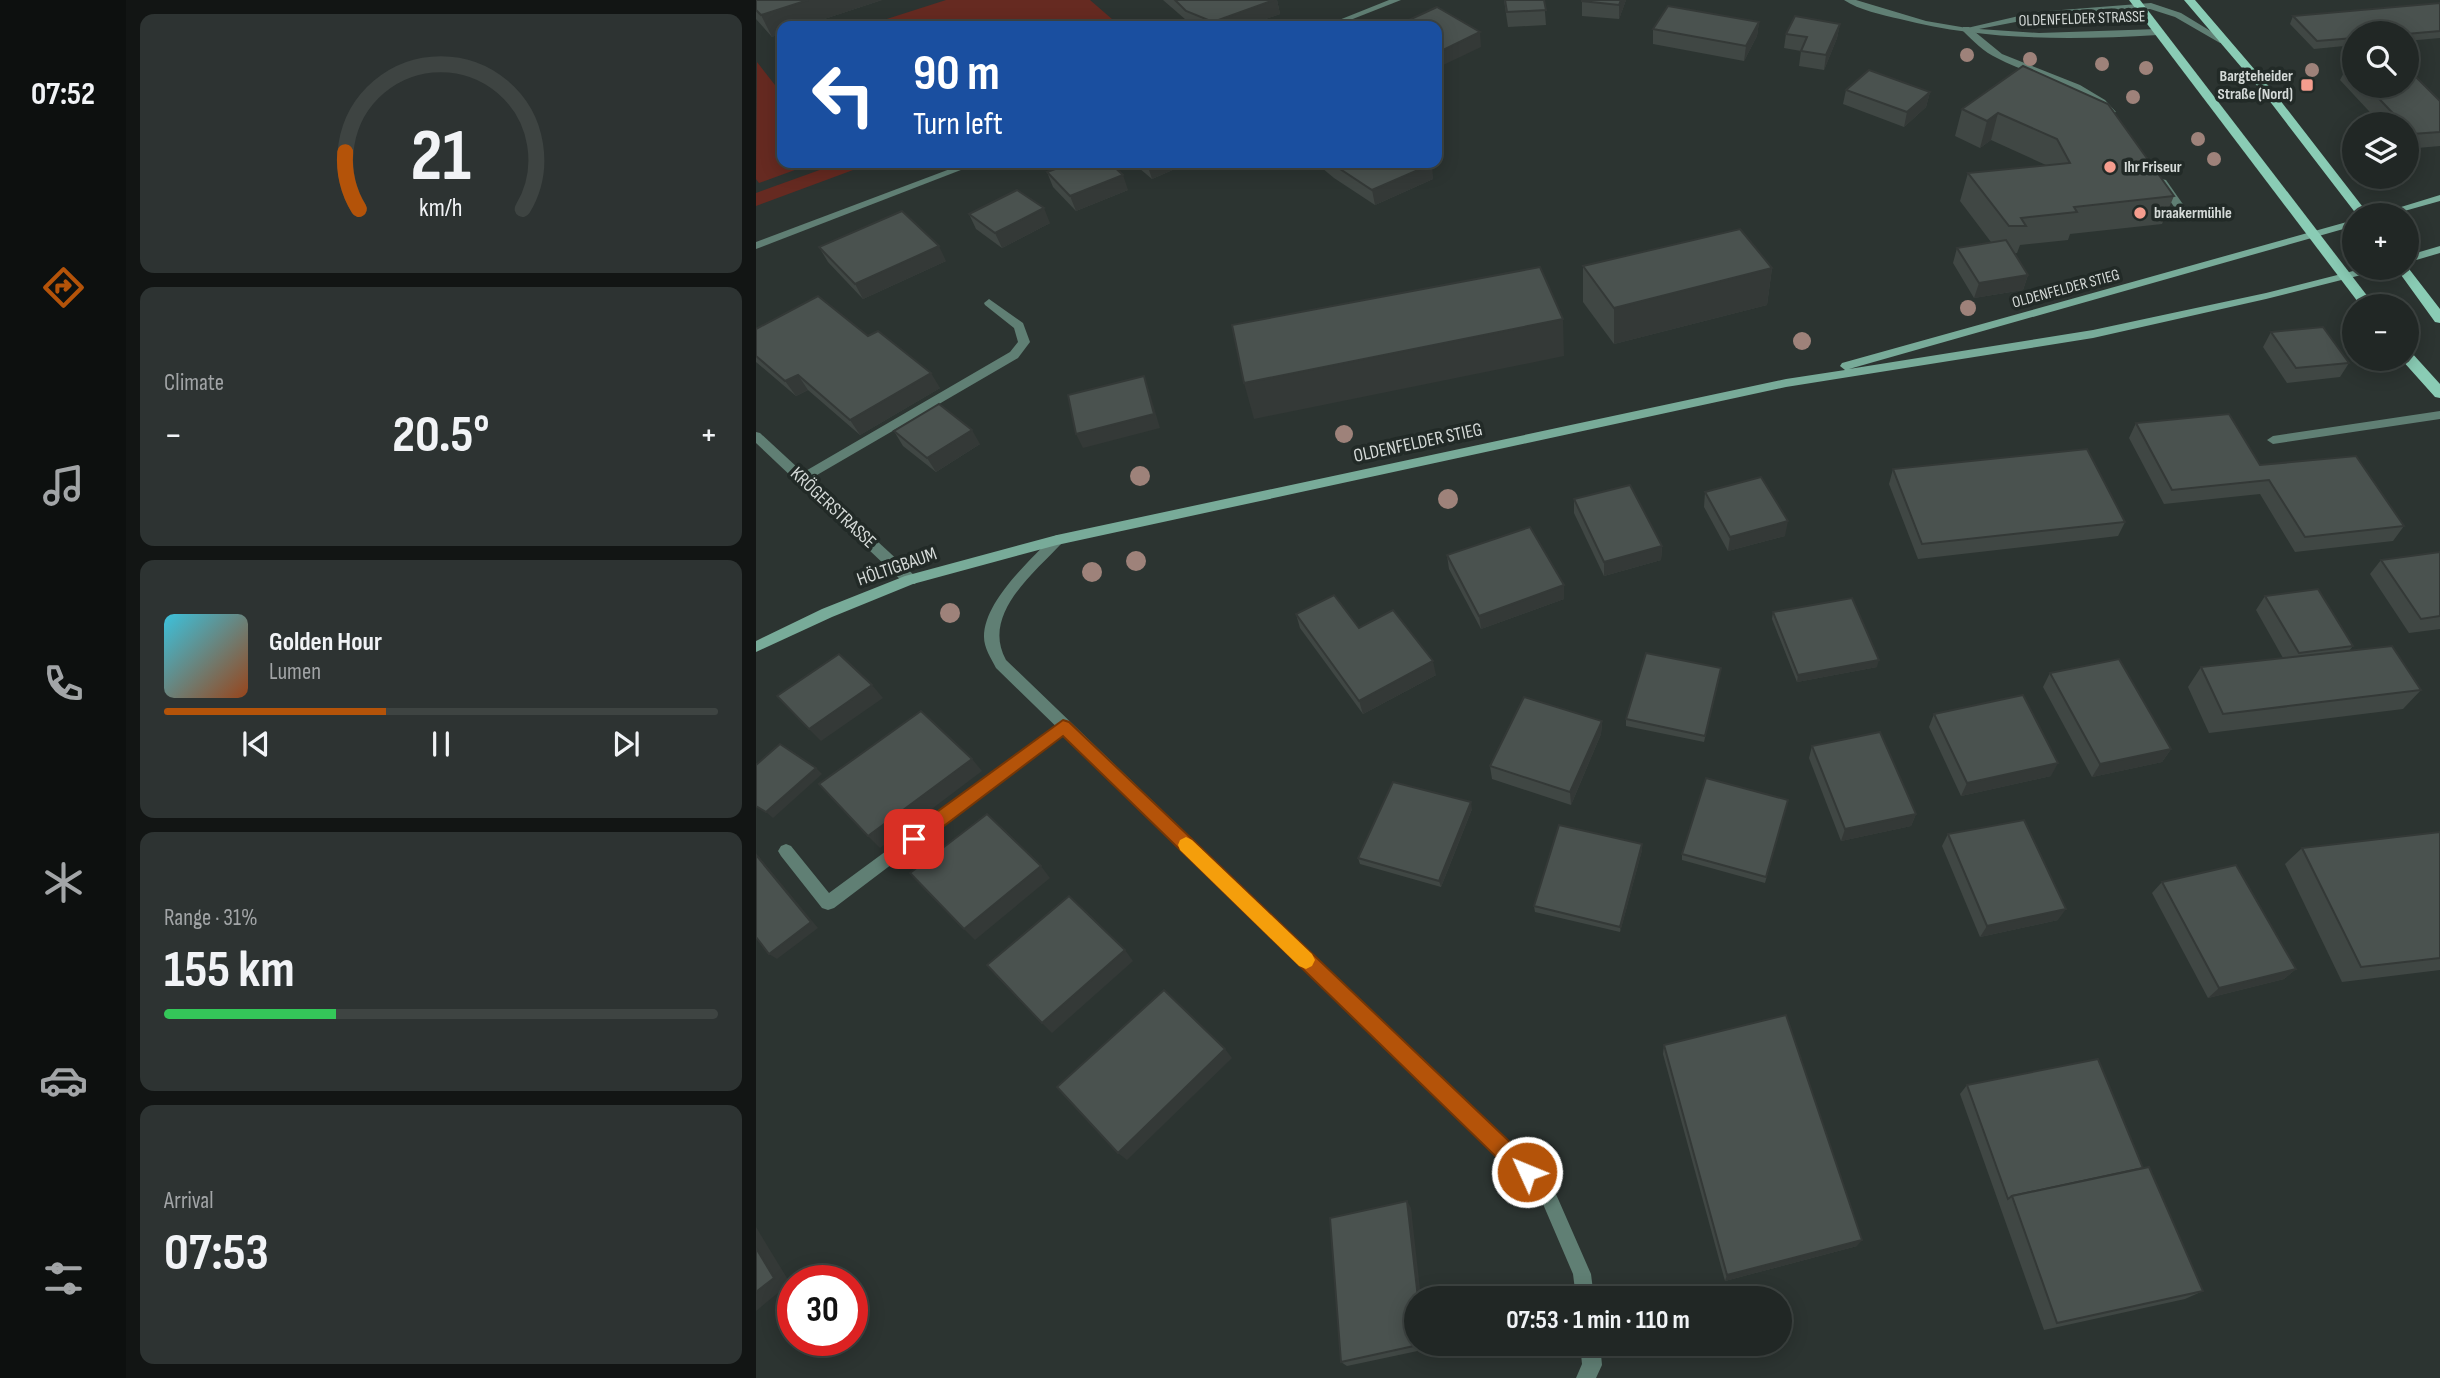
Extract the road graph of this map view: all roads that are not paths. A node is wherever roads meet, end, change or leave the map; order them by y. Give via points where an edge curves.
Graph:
1 (1397, 0) edge
2 (1847, 0) edge
3 (2189, 0) edge
4 (2136, 3) edge
5 (1341, 21) edge
6 (1966, 29) junction
7 (2158, 32) junction
8 (2223, 41) junction
9 (2118, 121) edge
10 (961, 168) edge
11 (2154, 171) edge
12 (2440, 198) edge
13 (2354, 203) edge
14 (2419, 204) edge
15 (2183, 212) dead end
16 (2342, 227) edge
17 (2313, 236) junction
18 (756, 246) edge
19 (2440, 249) edge
20 (2419, 256) edge
21 (2342, 272) edge
22 (2342, 277) edge
23 (2348, 280) edge
24 (2412, 280) edge
25 (2359, 294) edge
26 (989, 303) dead end
27 (2440, 319) edge
28 (2419, 370) edge
29 (1786, 383) junction
30 (2440, 393) edge
31 (2440, 415) edge
32 (756, 436) edge
33 (2273, 440) dead end
34 (801, 479) junction
35 (1057, 540) junction
36 (910, 580) junction
37 (756, 647) edge
38 (1063, 727) junction
39 (786, 851) dead end
40 (1584, 1286) edge
41 (1591, 1356) edge
42 (1586, 1378) edge

1 - 5 street
2 - 6 street, OLDENFELDER STRASSE via 1910,21
3 - 8 main road
4 - 6 street, OLDENFELDER STRASSE
4 - 7 main road
4 - 8 street, OLDENFELDER STRASSE via 2166,10
6 - 7 street, OLDENFELDER STRASSE via 2004,37 2053,38
6 - 9 street via 2006,60 2093,94
7 - 17 main road
8 - 13 main road
10 - 18 street
11 - 15 street
12 - 14 main road
16 - 17 main road, OLDENFELDER STIEG
17 - 21 main road
17 - 29 main road, OLDENFELDER STIEG
19 - 20 main road
22 - 29 main road, OLDENFELDER STIEG via 2093,334
23 - 25 main road
24 - 27 main road
26 - 34 street via 1018,326 1024,342 1014,355
28 - 30 main road
29 - 35 main road, OLDENFELDER STIEG
31 - 33 street
32 - 34 street, KRÖGERSTRASSE
34 - 36 street, KRÖGERSTRASSE
35 - 36 main road, HÖLTIGBAUM
35 - 38 street via 1012,590 991,634 1001,664
36 - 37 main road, HÖLTIGBAUM
38 - 39 street via 828,903
38 - 40 street via 1546,1191 1583,1274
41 - 42 street

